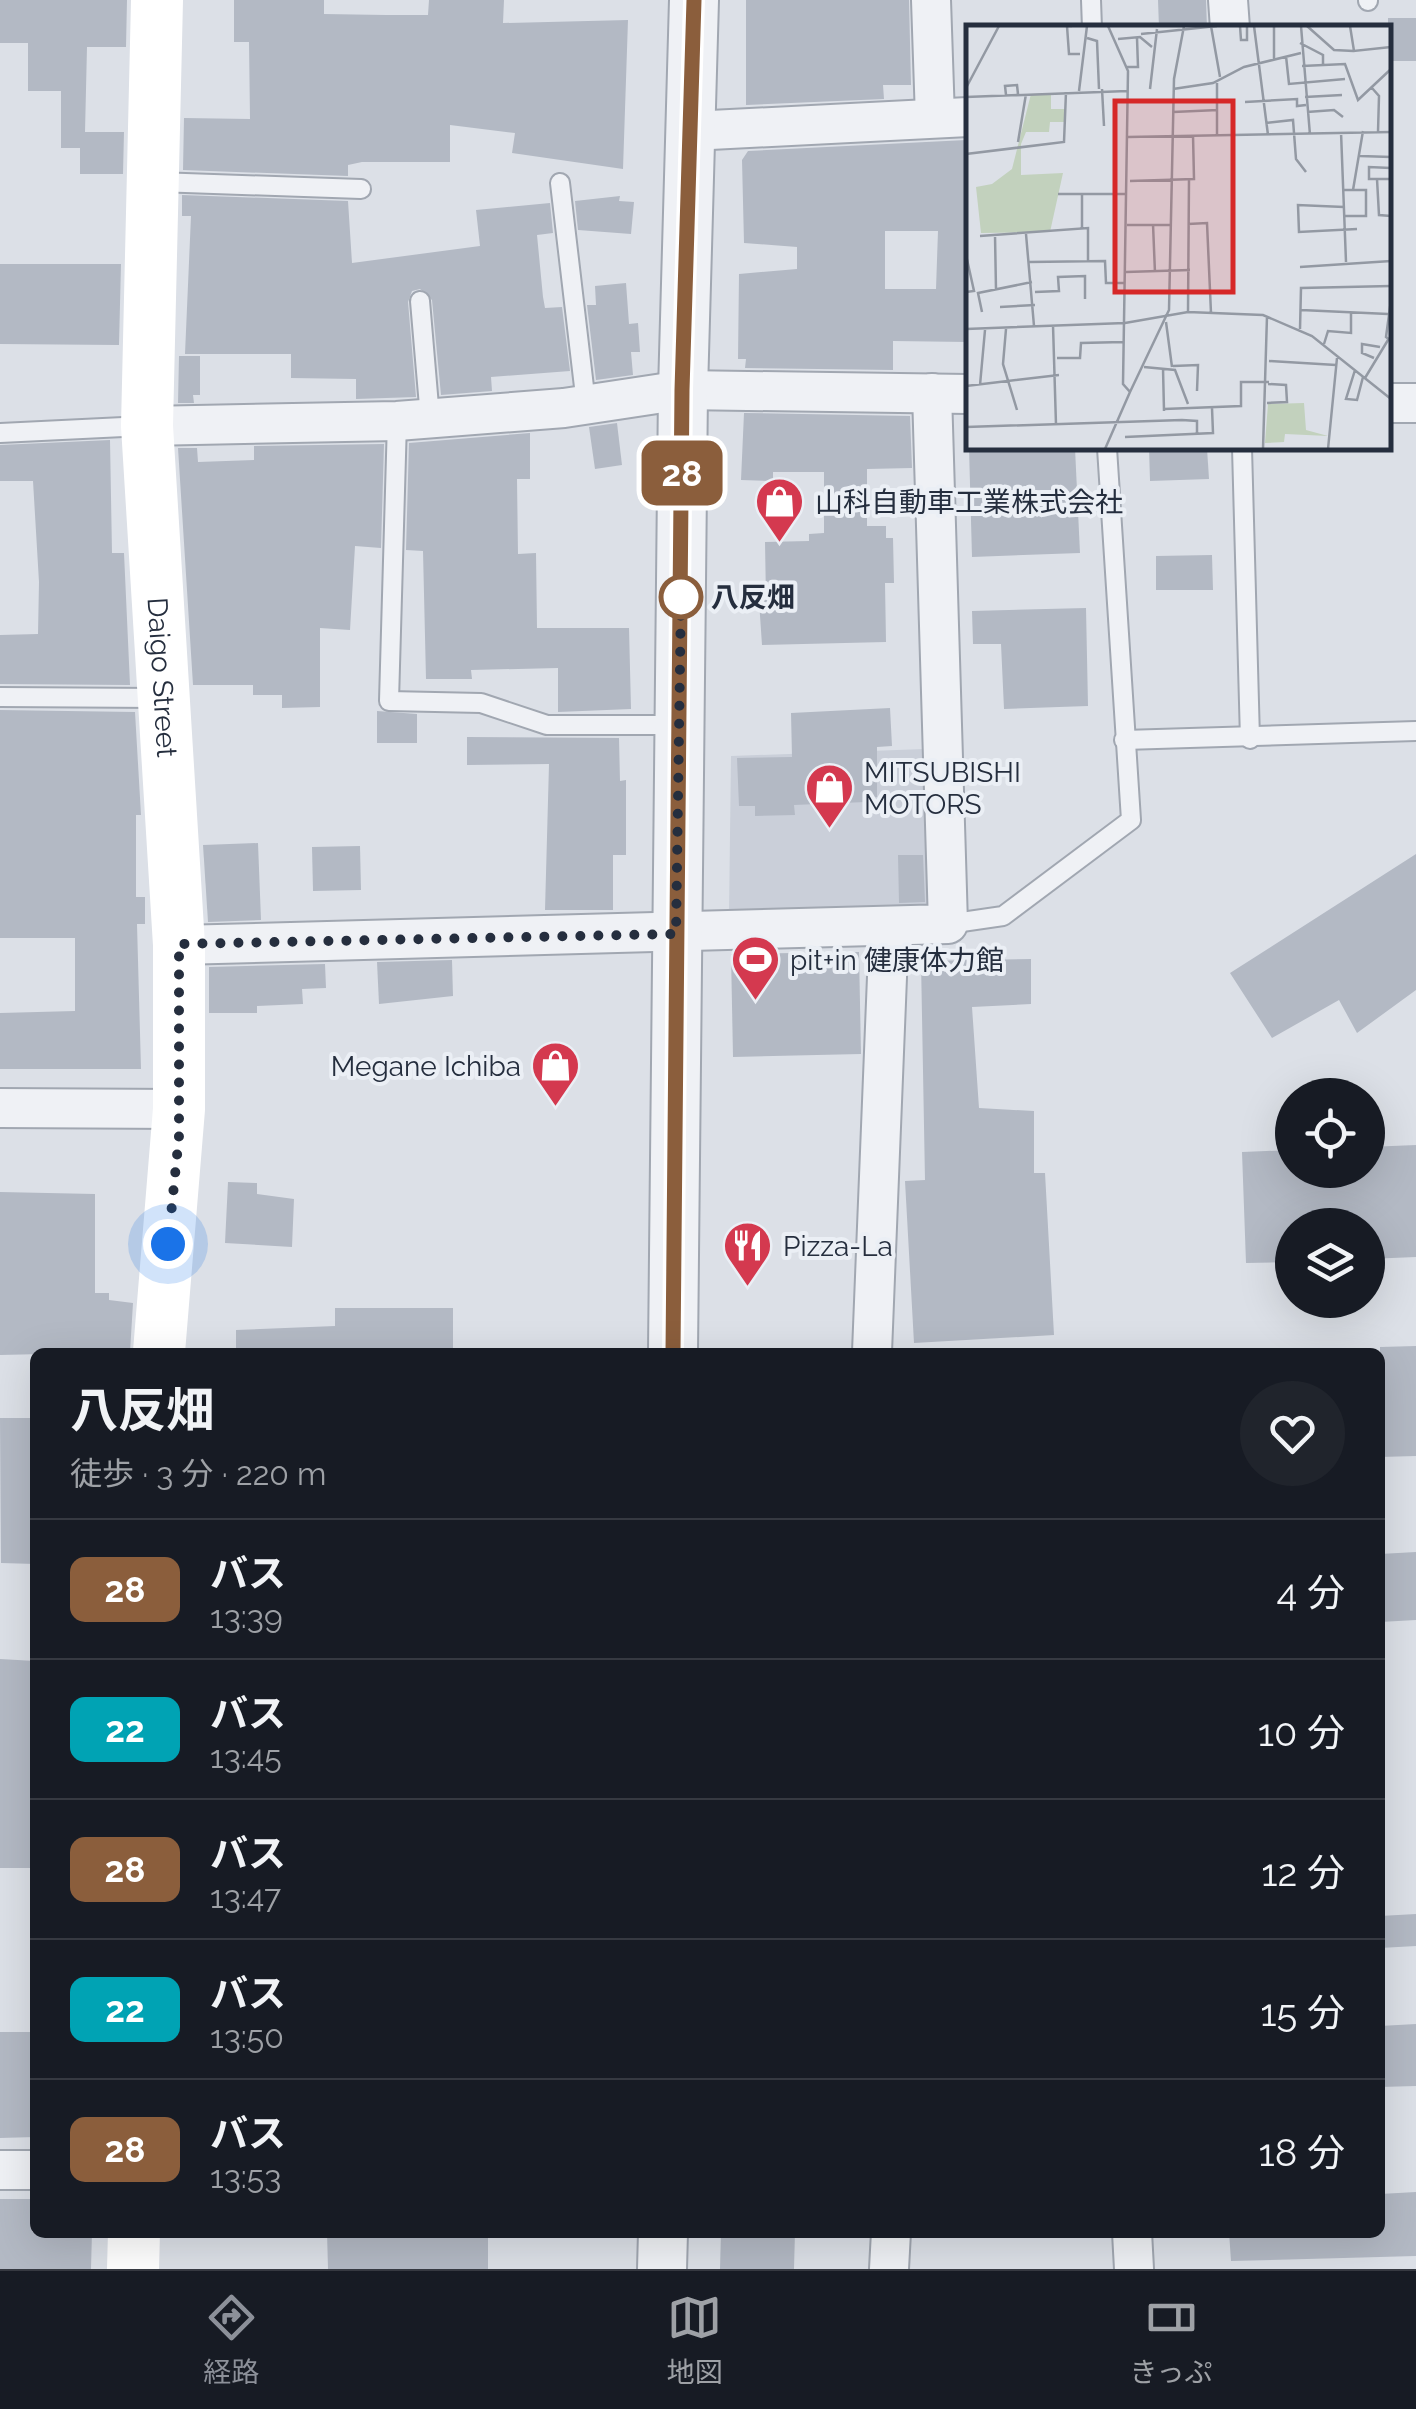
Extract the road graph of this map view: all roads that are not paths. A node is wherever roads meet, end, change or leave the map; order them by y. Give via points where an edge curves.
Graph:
1 (157, 0) edge
2 (694, 0) edge
3 (931, 0) edge
4 (1091, 0) edge
5 (1228, 0) edge
6 (1092, 25) edge
7 (1230, 25) edge
8 (952, 118) edge
9 (692, 130) junction
10 (152, 182) junction
11 (560, 183) dead end
12 (361, 189) dead end
13 (420, 301) dead end
14 (682, 390) junction
15 (950, 393) edge
16 (586, 404) junction
17 (413, 420) junction
18 (147, 426) junction
19 (0, 432) edge
20 (1106, 450) edge
21 (1242, 450) edge
22 (0, 697) edge
23 (163, 698) junction
24 (680, 725) junction
25 (1416, 731) edge
26 (1250, 739) junction
27 (1124, 740) junction
28 (948, 924) junction
29 (889, 927) junction
30 (676, 934) junction
31 (179, 944) junction
32 (0, 1108) edge
33 (179, 1109) junction
34 (159, 1348) edge
35 (673, 1348) edge
36 (872, 1348) edge
37 (0, 2170) edge
38 (30, 2170) edge
39 (134, 2238) edge
40 (663, 2238) edge
41 (891, 2238) edge
42 (1132, 2238) edge
43 (134, 2269) edge
44 (662, 2269) edge
45 (889, 2269) edge
46 (1134, 2269) edge

1 - 10 main road, Daigo Street
2 - 9 street
3 - 8 street
4 - 6 lane
5 - 7 street
8 - 9 street
9 - 14 street
10 - 12 lane
10 - 18 main road, Daigo Street
11 - 16 lane
13 - 17 lane
14 - 15 street
14 - 16 street
14 - 24 street
15 - 28 street
16 - 17 street
17 - 18 street
17 - 24 lane via 389,700 481,704 547,725
18 - 19 lane
18 - 23 main road, Daigo Street
20 - 27 lane
21 - 26 lane
22 - 23 lane
23 - 31 main road, Daigo Street
24 - 30 street
25 - 26 lane
26 - 27 lane
27 - 28 lane via 1131,820 1003,916
28 - 29 street
29 - 30 street
29 - 36 street
30 - 31 street
30 - 35 street
31 - 33 main road, Daigo Street
32 - 33 street
33 - 34 main road, Daigo Street
37 - 38 street
39 - 43 main road
40 - 44 street
41 - 45 street
42 - 46 street

